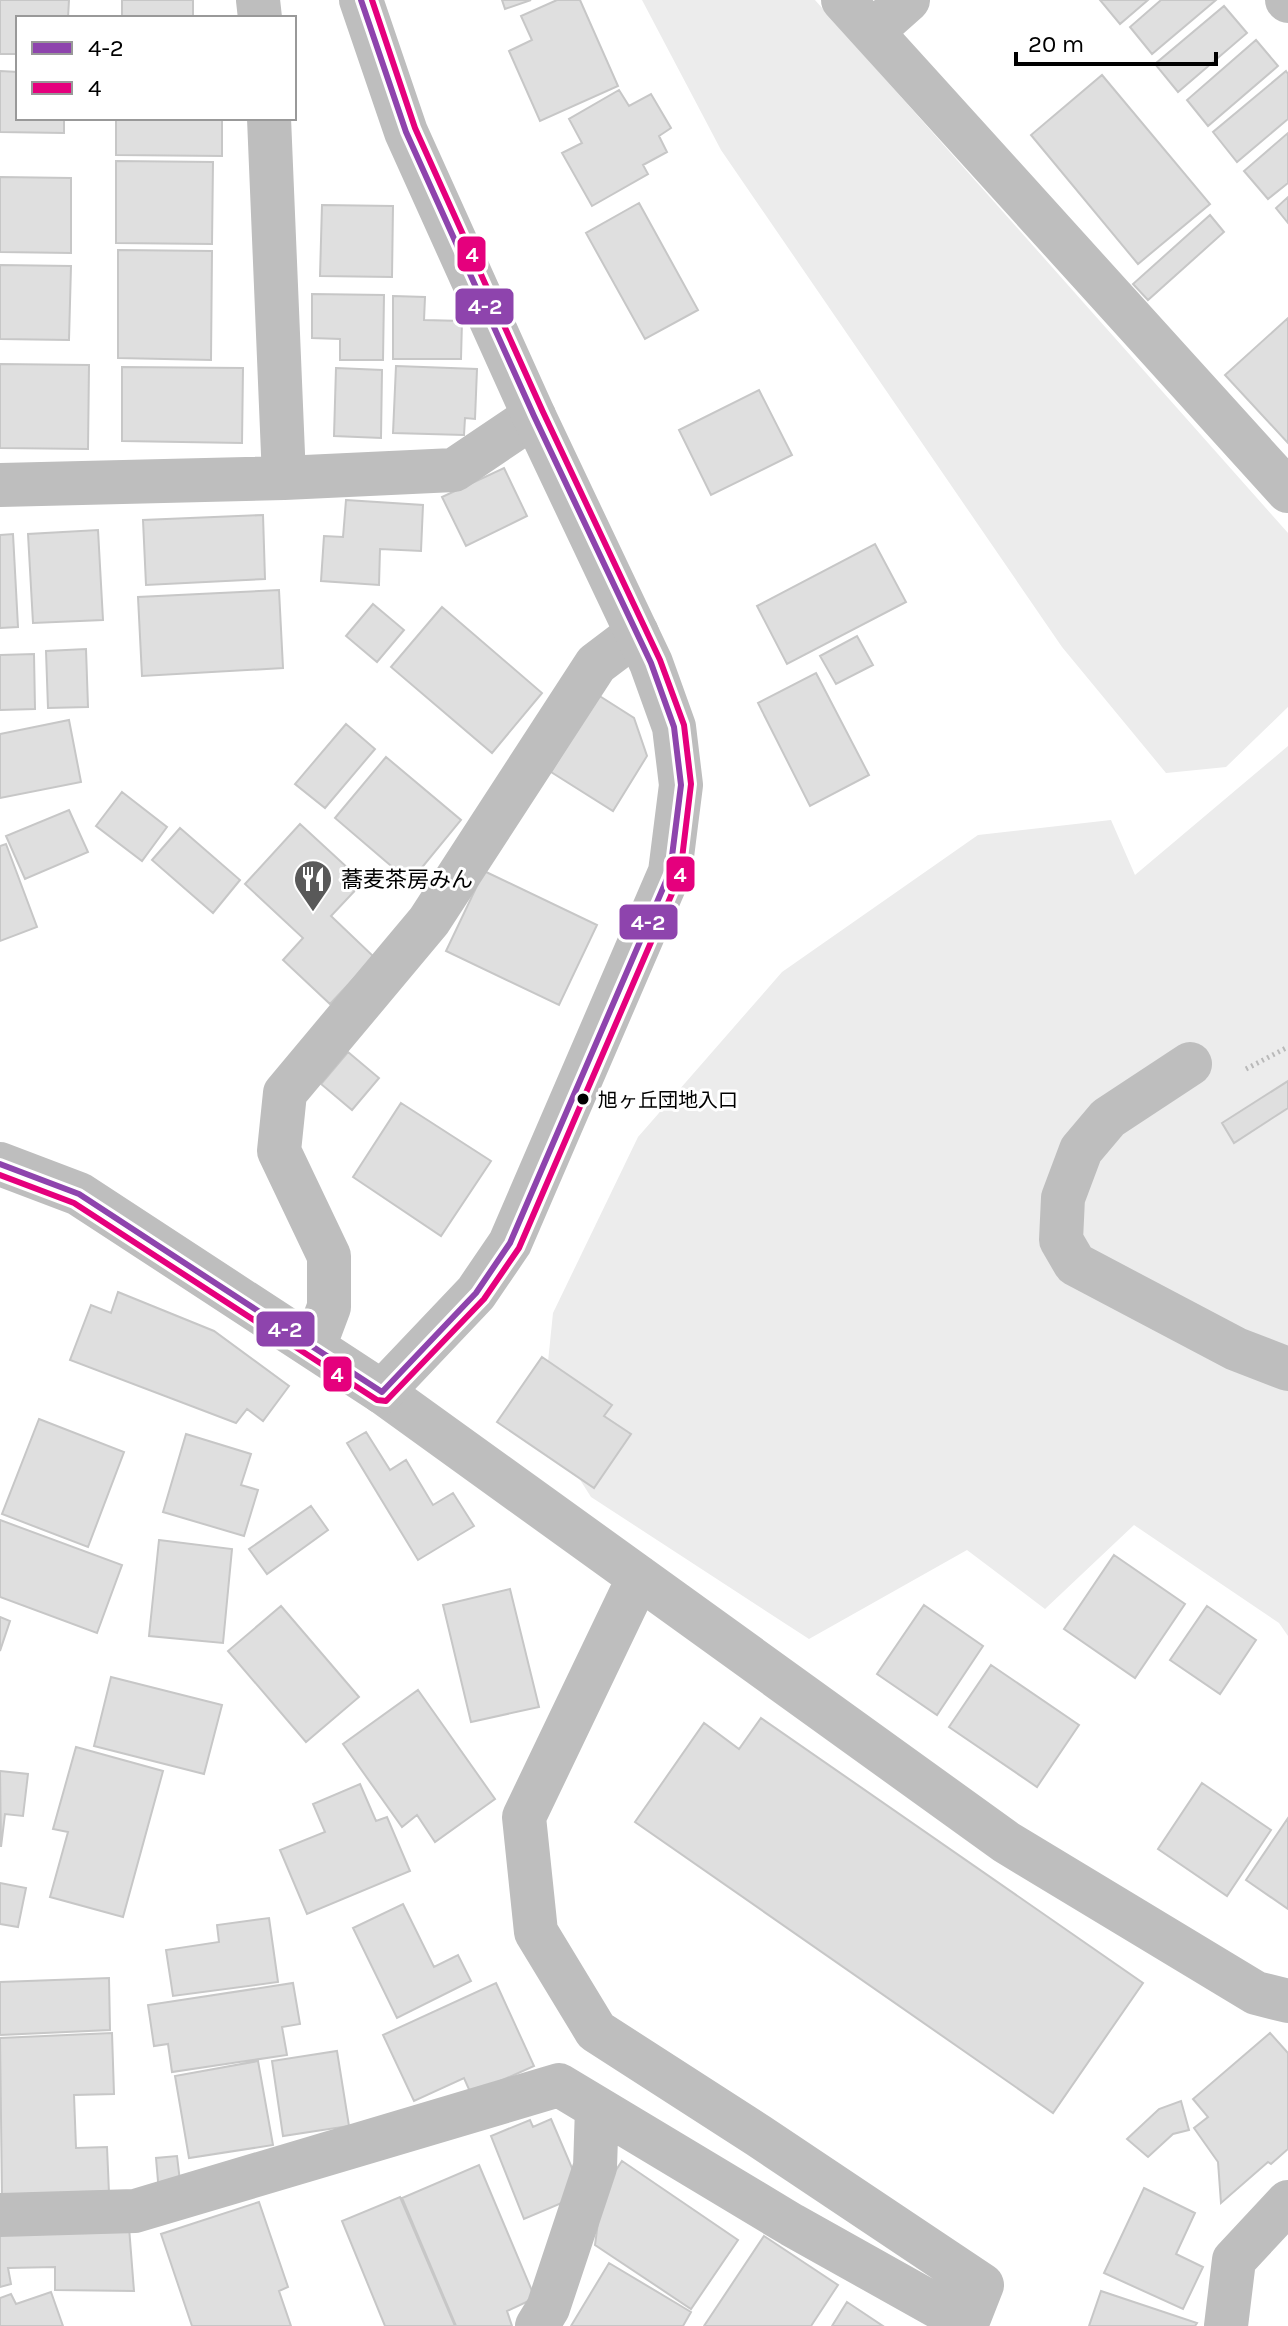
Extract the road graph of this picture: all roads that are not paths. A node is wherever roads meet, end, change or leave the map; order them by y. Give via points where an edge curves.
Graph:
1 (361, 0) edge
2 (843, 0) edge
3 (908, 0) edge
4 (872, 32) junction
5 (269, 120) edge
6 (534, 416) junction
7 (284, 478) junction
8 (0, 485) edge
9 (1288, 491) edge
10 (637, 633) junction
11 (1190, 1064) dead end
12 (0, 1164) edge
13 (314, 1347) junction
14 (1288, 1369) edge
15 (382, 1392) junction
16 (639, 1577) junction
17 (1288, 2001) edge
18 (597, 2108) junction
19 (1288, 2202) edge
20 (0, 2215) edge
21 (537, 2326) edge
22 (1226, 2326) edge

1 - 6 street via 406,132
2 - 4 street
3 - 4 street
4 - 9 street
5 - 7 street
6 - 7 street via 454,470
6 - 10 street
7 - 8 street
10 - 13 street via 596,664 429,921 285,1093 279,1151 329,1256 329,1307
10 - 15 street via 674,727 681,785 670,872 510,1243 476,1293
11 - 14 street via 1108,1118 1081,1150 1063,1198 1061,1240 1075,1264 1236,1349
12 - 13 street via 79,1194
13 - 15 street
15 - 16 street
16 - 17 street via 1006,1842 1256,1993
16 - 18 street via 524,1817 536,1932 596,2031 982,2285 967,2323
18 - 20 street via 559,2085 135,2211
18 - 21 street via 595,2167 548,2308
19 - 22 street via 1234,2260

